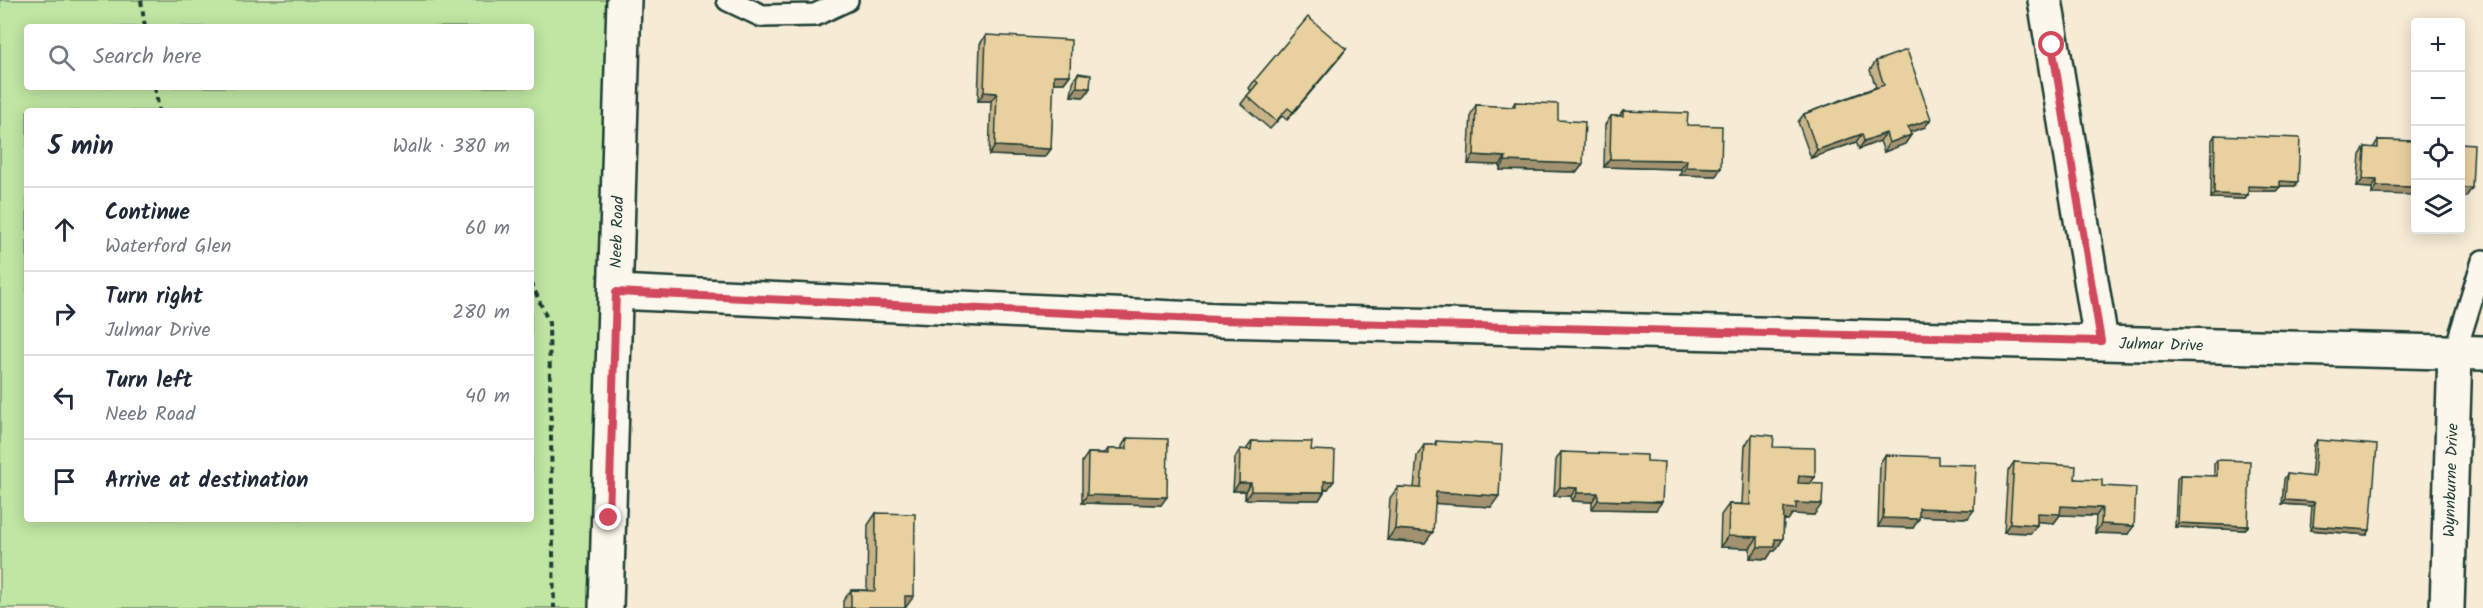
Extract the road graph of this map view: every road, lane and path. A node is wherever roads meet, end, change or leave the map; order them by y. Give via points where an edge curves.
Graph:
1 (141, 0) edge
2 (624, 0) edge
3 (728, 0) edge
4 (847, 0) edge
5 (2045, 0) edge
6 (145, 24) edge
7 (156, 90) edge
8 (158, 108) edge
9 (2483, 261) edge
10 (534, 289) edge
11 (616, 292) junction
12 (2101, 341) junction
13 (2469, 352) edge
14 (554, 608) edge
15 (606, 608) edge
16 (2447, 608) edge

1 - 6 path
2 - 11 street, Neeb Road
3 - 4 lane via 762,16 773,16 815,15
5 - 12 street
7 - 8 path
9 - 13 lane
10 - 14 path via 549,322
11 - 12 street, Julmar Drive via 1219,320
11 - 15 street, Neeb Road
12 - 13 street, Julmar Drive
13 - 16 street, Wynnburne Drive

